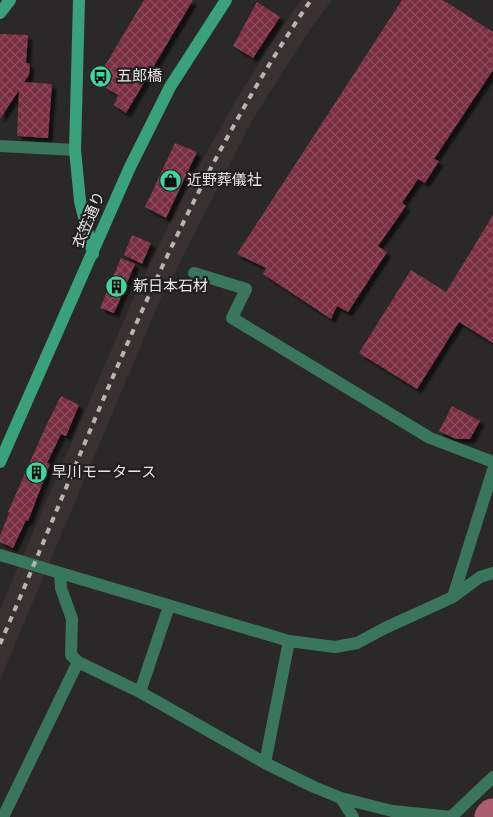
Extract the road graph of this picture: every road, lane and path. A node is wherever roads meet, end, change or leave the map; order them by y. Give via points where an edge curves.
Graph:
1 (10, 0) edge
2 (79, 0) edge
3 (226, 0) edge
4 (0, 13) edge
5 (0, 146) edge
6 (75, 150) junction
7 (93, 254) junction
8 (194, 273) dead end
9 (0, 462) edge
10 (493, 462) edge
11 (493, 470) edge
12 (0, 555) edge
13 (493, 573) edge
14 (60, 574) junction
15 (453, 597) junction
16 (169, 606) junction
17 (289, 641) junction
18 (78, 662) junction
19 (140, 692) junction
20 (265, 763) junction
21 (493, 777) edge
22 (341, 798) junction
23 (4, 817) edge
24 (353, 817) edge
25 (451, 817) edge

1 - 4 street
2 - 6 street
3 - 7 street, 衣笠通り via 170,87 130,166
5 - 6 street
6 - 7 street via 80,201
7 - 9 street, 衣笠通り
8 - 10 street via 246,289 232,318 430,438
11 - 15 street
12 - 14 street
13 - 15 street via 480,577
14 - 16 street
14 - 18 street via 61,588 72,619 71,655
15 - 17 street via 358,643 335,647
16 - 17 street
16 - 19 street
17 - 20 street
18 - 19 street
18 - 23 street
19 - 20 street
20 - 22 street
21 - 25 street
22 - 24 street
22 - 25 street via 392,811

